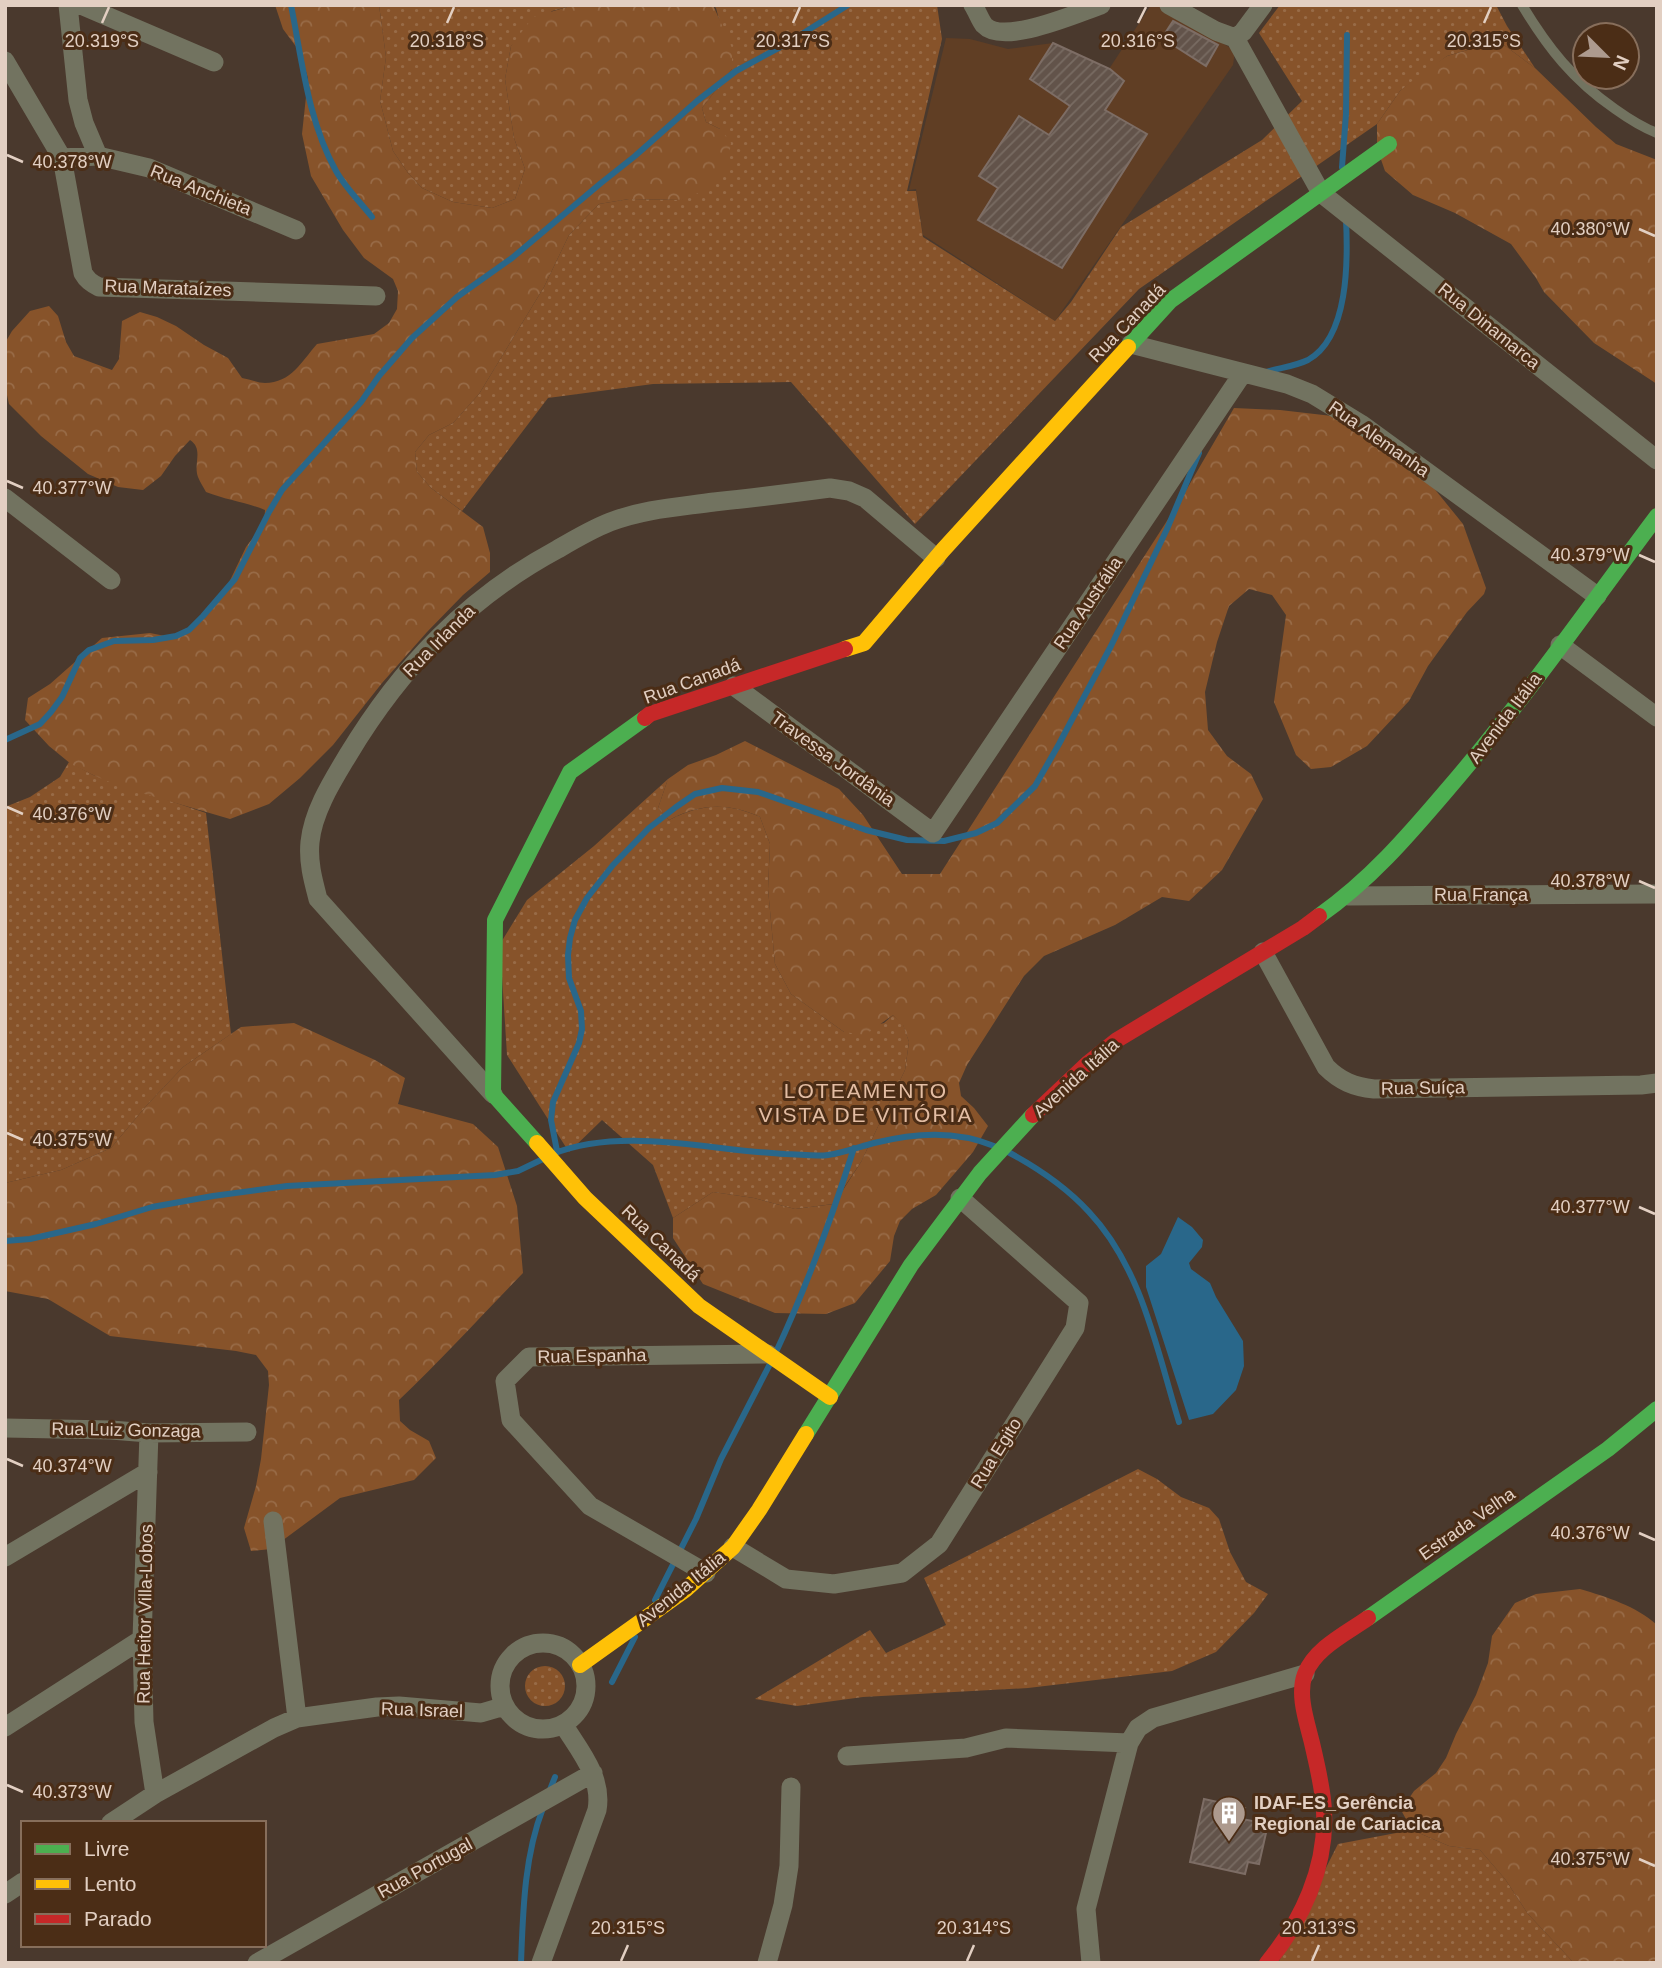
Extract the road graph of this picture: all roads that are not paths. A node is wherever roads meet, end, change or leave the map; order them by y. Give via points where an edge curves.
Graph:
1 (68, 5) edge
2 (80, 5) edge
3 (973, 5) edge
4 (1101, 5) edge
5 (1168, 5) edge
6 (1263, 5) edge
7 (1522, 5) edge
8 (1235, 38) junction
9 (5, 61) edge
10 (214, 62) dead end
11 (1657, 133) edge
12 (1389, 144) dead end
13 (98, 156) junction
14 (62, 158) junction
15 (1321, 192) junction
16 (296, 230) dead end
17 (376, 296) dead end
18 (1131, 344) junction
19 (1243, 373) junction
20 (1657, 460) edge
21 (5, 498) edge
22 (1657, 516) edge
23 (936, 558) junction
24 (111, 580) dead end
25 (1597, 596) junction
26 (1560, 645) junction
27 (734, 686) junction
28 (1657, 717) edge
29 (933, 832) joint
30 (1657, 894) edge
31 (1348, 896) junction
32 (1263, 952) junction
33 (1657, 1083) edge
34 (493, 1094) junction
35 (960, 1198) junction
36 (768, 1354) junction
37 (830, 1397) junction
38 (1657, 1409) edge
39 (5, 1428) edge
40 (247, 1432) dead end
41 (149, 1433) junction
42 (148, 1472) junction
43 (273, 1521) dead end
44 (733, 1547) junction
45 (5, 1557) edge
46 (706, 1573) junction
47 (142, 1639) junction
48 (580, 1665) junction
49 (1305, 1674) junction
50 (505, 1706) junction
51 (297, 1718) junction
52 (563, 1724) junction
53 (5, 1727) edge
54 (1129, 1743) junction
55 (847, 1756) dead end
56 (593, 1773) junction
57 (791, 1787) dead end
58 (155, 1794) junction
59 (114, 1821) edge
60 (21, 1883) edge
61 (5, 1894) edge
62 (257, 1963) edge
63 (541, 1963) edge
64 (767, 1963) edge
65 (1091, 1963) edge
66 (1267, 1963) edge

1 - 13 street via 78,100
2 - 10 street
3 - 4 street via 985,26 1002,33
5 - 8 street
6 - 8 street
7 - 11 lane via 1543,39 1591,93
8 - 15 street
9 - 14 street
12 - 15 street, Rua Canadá
13 - 14 street, Rua Anchieta
13 - 16 street, Rua Anchieta via 149,168
14 - 17 street, Rua Marataízes via 83,273 92,284
15 - 18 street, Rua Canadá via 1170,301
15 - 20 street, Rua Dinamarca
18 - 19 street, Rua Alemanha
18 - 23 street, Rua Canadá
19 - 25 street, Rua Alemanha via 1287,384 1336,408
19 - 29 street, Rua Austrália
21 - 24 street
22 - 25 street, Avenida Itália
23 - 27 street, Rua Canadá via 864,643
23 - 34 street, Rua Irlanda via 865,498 849,491 830,488 650,510 610,523 524,567 443,632 408,671 371,717 317,813 310,840 310,868 318,899
25 - 26 street, Avenida Itália
26 - 28 street
26 - 31 street, Avenida Itália via 1454,783
27 - 29 street, Travessa Jordânia
27 - 34 street, Rua Canadá via 650,714 570,772 495,920
30 - 31 street, Rua França
31 - 32 street, Avenida Itália
32 - 33 street, Rua Suíça via 1326,1067 1353,1085 1374,1089
32 - 35 street, Avenida Itália via 1093,1058 1046,1101
34 - 36 street, Rua Canadá via 585,1198 699,1306
35 - 37 street, Avenida Itália via 911,1265
35 - 44 street, Rua Egito via 1079,1303 1075,1328 939,1544 902,1573 834,1584 786,1579
36 - 37 street, Rua Canadá
36 - 46 street, Rua Espanha via 529,1357 505,1381 511,1420 590,1506
37 - 44 street, Avenida Itália
38 - 49 street, Estrada Velha via 1608,1449 1339,1637 1319,1653
39 - 41 street, Rua Luiz Gonzaga
40 - 41 street, Rua Luiz Gonzaga
41 - 42 street, Rua Heitor Villa-Lobos
42 - 45 street
42 - 47 street, Rua Heitor Villa-Lobos
43 - 51 street
44 - 46 street, Avenida Itália
46 - 48 street, Avenida Itália
47 - 53 street
47 - 58 street, Rua Heitor Villa-Lobos via 144,1722
48 - 50 street via 555,1645 523,1648 502,1673
48 - 52 street via 586,1687 583,1698
49 - 54 street via 1153,1718 1138,1728
49 - 66 street via 1304,1707 1324,1814 1322,1854 1299,1915
50 - 51 street, Rua Israel via 481,1713 388,1707
50 - 52 street via 530,1727
51 - 58 street, Rua Israel
52 - 56 street
54 - 55 street via 1006,1738 966,1748
54 - 65 street via 1086,1909
56 - 62 street, Rua Portugal
56 - 63 street via 598,1786 597,1810
57 - 64 street via 789,1866
58 - 59 street, Rua Israel
60 - 61 street

